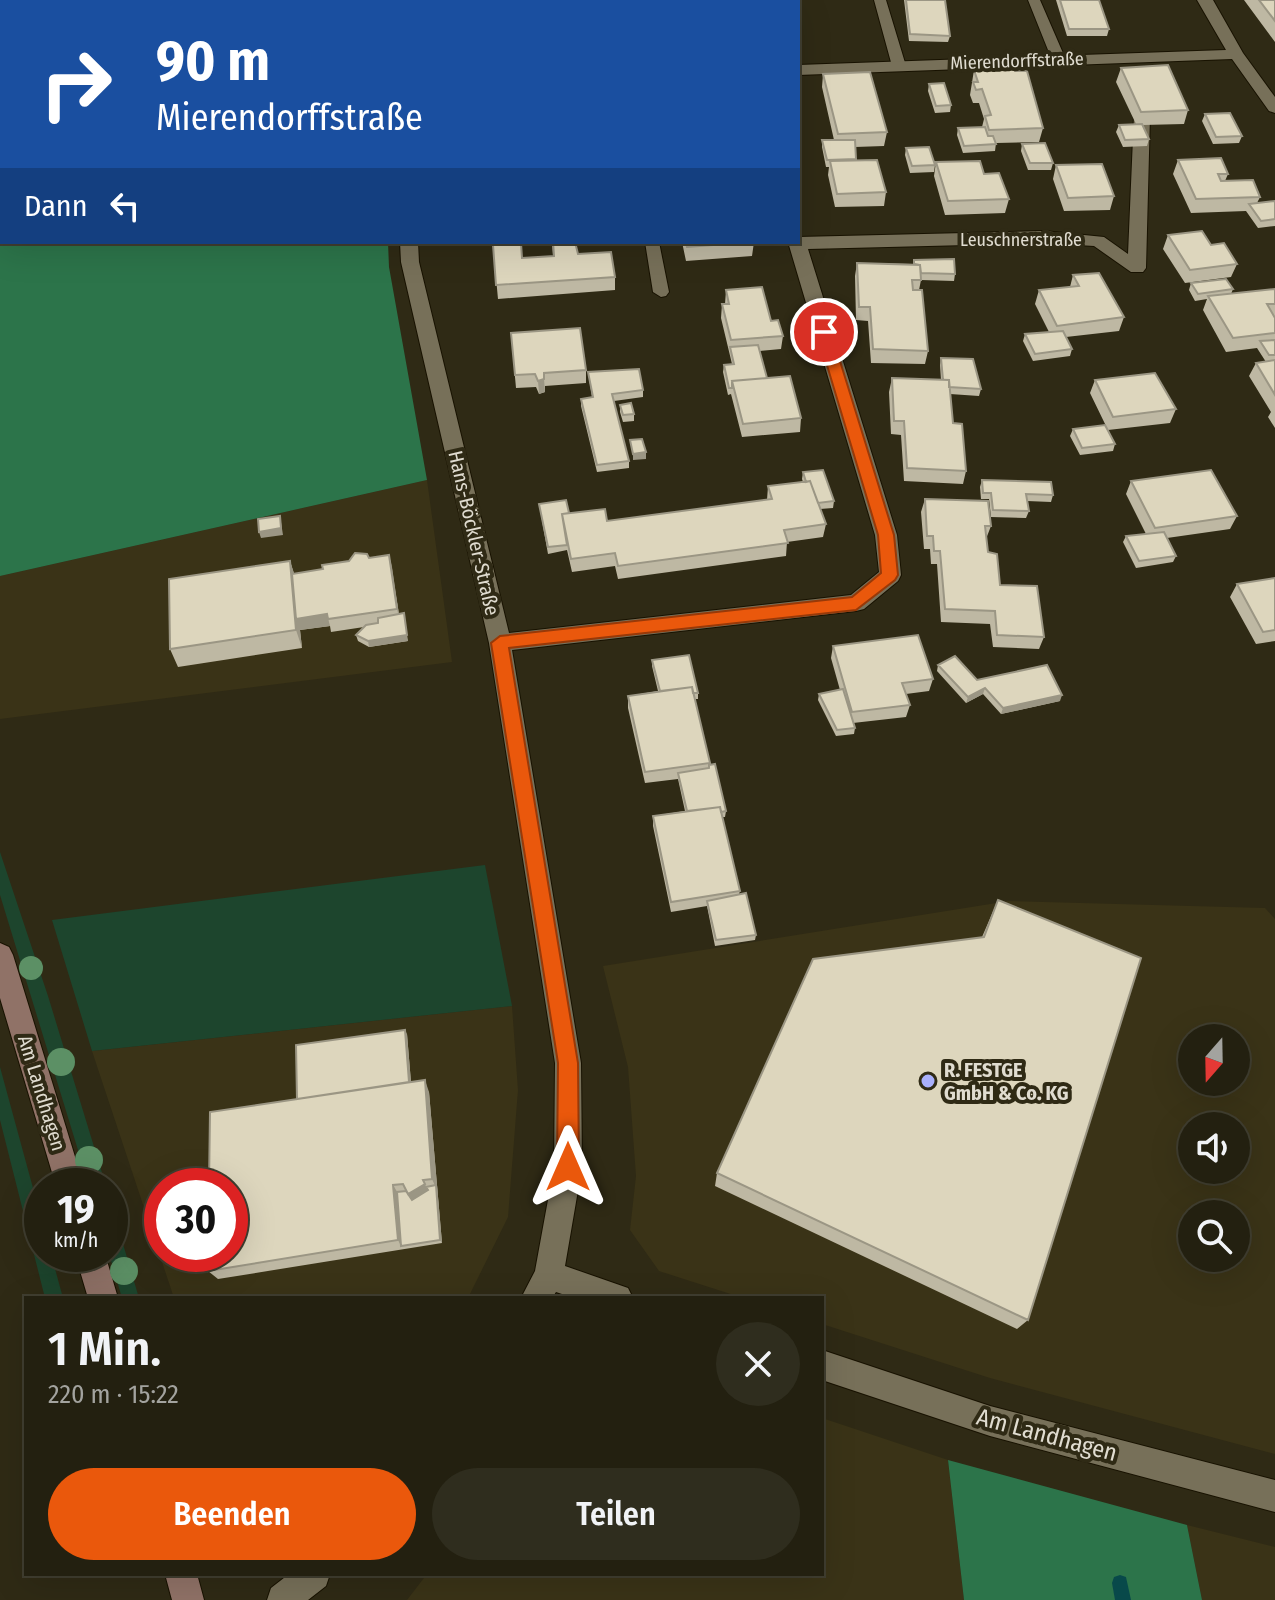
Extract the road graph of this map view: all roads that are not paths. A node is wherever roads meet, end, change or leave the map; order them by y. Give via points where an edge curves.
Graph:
1 (880, 0) edge
2 (1034, 0) edge
3 (1205, 0) edge
4 (1236, 54) junction
5 (1059, 60) junction
6 (899, 66) junction
7 (800, 70) edge
8 (1142, 103) edge
9 (1275, 108) edge
10 (800, 243) edge
11 (409, 244) edge
12 (652, 244) edge
13 (797, 244) edge
14 (661, 292) dead end
15 (500, 643) junction
16 (0, 955) edge
17 (65, 1168) edge
18 (95, 1272) edge
19 (542, 1286) edge
20 (102, 1296) edge
21 (605, 1296) edge
22 (824, 1366) edge
23 (1275, 1496) edge
24 (182, 1576) edge
25 (312, 1576) edge
26 (188, 1600) edge
27 (283, 1600) edge

1 - 6 lane
2 - 5 lane
3 - 4 street
4 - 5 street, Mierendorffstraße
4 - 9 street
5 - 6 street, Mierendorffstraße
6 - 7 street, Mierendorffstraße
8 - 10 street, Leuschnerstraße via 1137,268 1098,241 1044,237
11 - 15 street, Hans-Böckler-Straße
12 - 14 lane
13 - 15 street via 886,535 890,575 856,603
15 - 19 street, Hans-Böckler-Straße via 568,1063 568,1167
16 - 17 street, Am Landhagen
18 - 20 street
19 - 21 street
22 - 23 street, Am Landhagen via 990,1421
24 - 26 street
25 - 27 street

